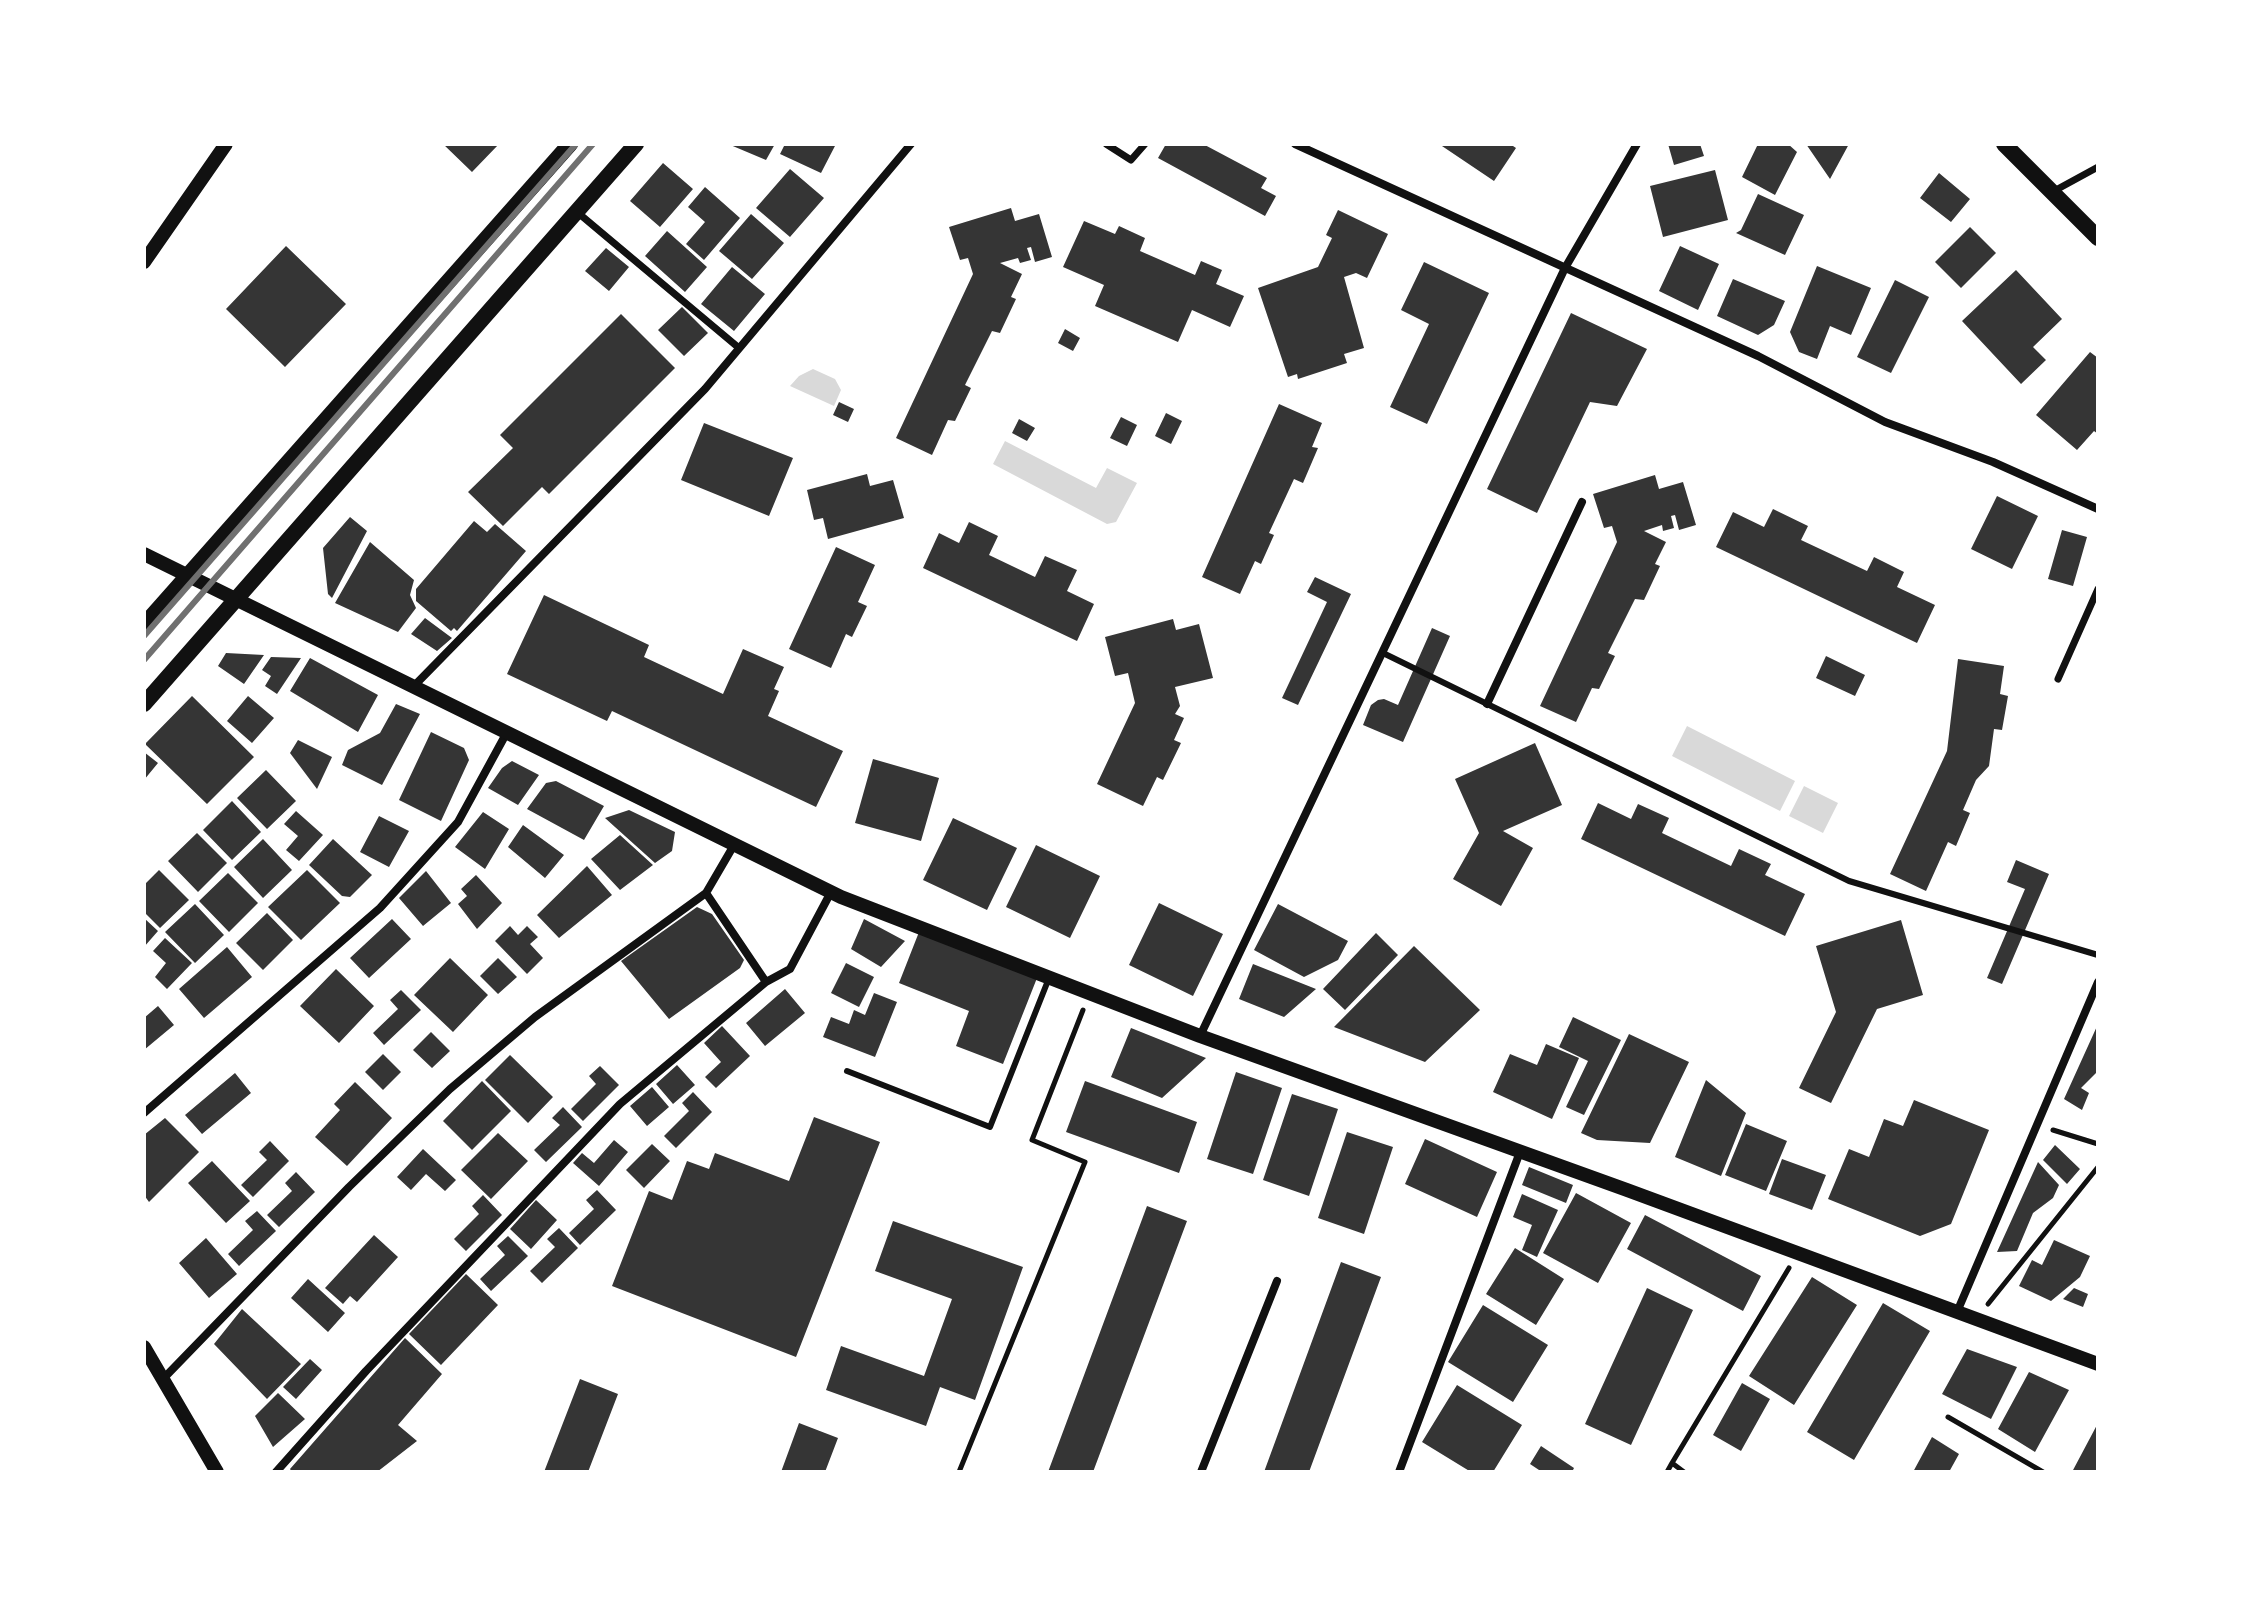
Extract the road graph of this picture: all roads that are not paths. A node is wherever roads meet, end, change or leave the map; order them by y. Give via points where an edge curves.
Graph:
1 (226, 144) edge
2 (570, 144) edge
3 (636, 144) edge
4 (911, 144) edge
5 (1106, 144) edge
6 (1145, 144) edge
7 (1295, 144) edge
8 (1637, 144) edge
9 (2004, 144) edge
10 (2098, 167) edge
11 (2052, 192) junction
12 (577, 212) junction
13 (2098, 238) edge
14 (144, 262) edge
15 (1565, 268) junction
16 (739, 348) junction
17 (1582, 502) dead end
18 (2098, 509) edge
19 (144, 554) edge
20 (188, 574) junction
21 (2098, 589) edge
22 (238, 600) junction
23 (144, 625) edge
24 (1383, 653) junction
25 (2058, 679) dead end
26 (412, 688) junction
27 (144, 704) edge
28 (1487, 704) junction
29 (506, 734) junction
30 (734, 845) junction
31 (831, 892) junction
32 (706, 893) junction
33 (2098, 955) edge
34 (1049, 978) junction
35 (766, 982) junction
36 (2098, 982) edge
37 (1200, 1036) junction
38 (847, 1071) dead end
39 (144, 1113) edge
40 (1520, 1152) junction
41 (1277, 1281) dead end
42 (1957, 1313) junction
43 (144, 1347) edge
44 (2098, 1364) edge
45 (163, 1379) junction
46 (217, 1472) edge
47 (276, 1472) edge
48 (1201, 1472) edge
49 (1399, 1472) edge

1 - 14 street
2 - 20 main road
3 - 12 main road
4 - 16 street
5 - 6 street via 1131,160
7 - 15 street
8 - 15 street
9 - 11 main road
10 - 11 street
11 - 13 main road
12 - 16 street
12 - 22 main road
15 - 18 street via 1758,356 1885,422
15 - 24 street
16 - 26 street
17 - 28 street
19 - 20 street
20 - 22 street
20 - 23 main road
21 - 25 street
22 - 26 street
22 - 27 main road
24 - 28 lane
24 - 37 street
26 - 29 street
28 - 33 lane via 1849,881
29 - 30 street
29 - 39 street via 458,822 380,908
30 - 31 street
30 - 32 street
31 - 34 street
31 - 35 street via 790,969
32 - 35 street
32 - 45 street via 535,1017 450,1089
34 - 37 street
34 - 38 lane via 990,1127
35 - 47 street via 620,1104
36 - 42 street
37 - 40 street
40 - 42 street
40 - 49 street
41 - 48 street
42 - 44 street
43 - 45 street
45 - 46 street

